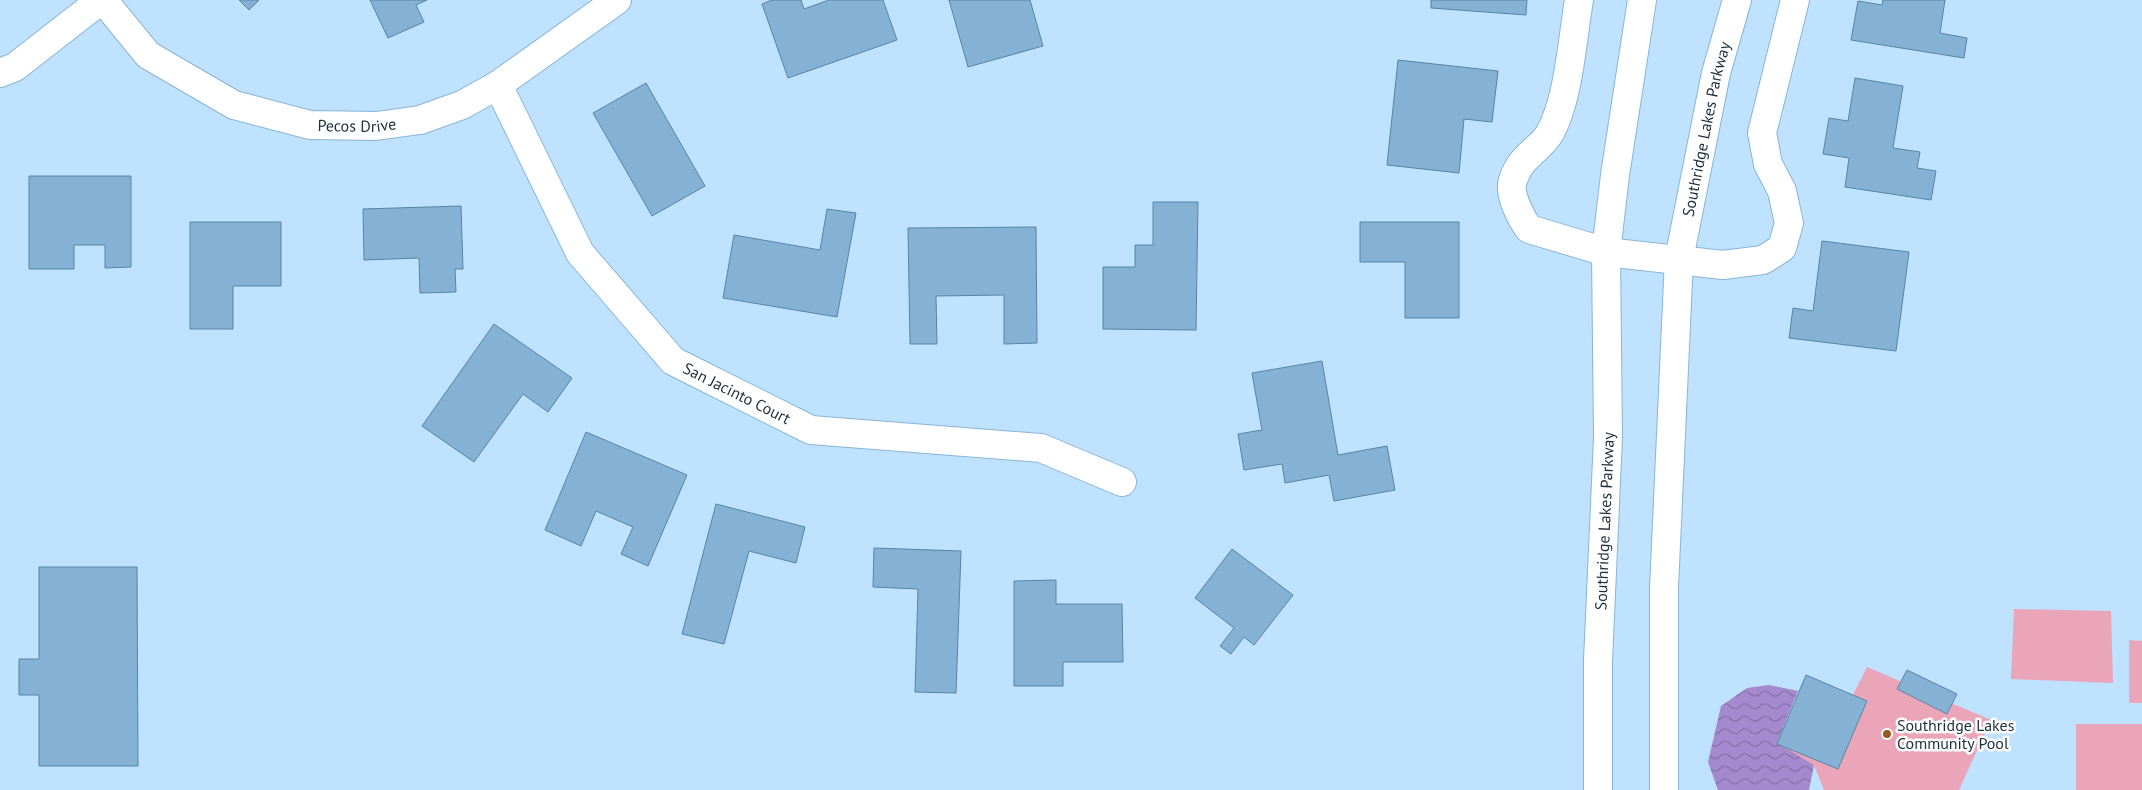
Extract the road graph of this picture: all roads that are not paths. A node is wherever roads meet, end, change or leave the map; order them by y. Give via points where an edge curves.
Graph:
1 (102, 0) edge
2 (617, 0) edge
3 (1579, 0) edge
4 (1642, 0) edge
5 (1737, 0) edge
6 (1795, 0) edge
7 (0, 73) edge
8 (498, 85) junction
9 (1606, 252) junction
10 (1678, 259) junction
11 (1122, 482) dead end
12 (1598, 790) edge
13 (1664, 790) edge

1 - 7 street via 15,67
1 - 8 street, Pecos Drive via 148,55 234,105 310,124 376,126 420,120 462,105
2 - 8 street, Pecos Drive
3 - 9 street via 1561,108 1549,135 1524,158 1512,182 1517,212 1529,229
4 - 9 street, Southridge Lakes Parkway via 1614,175
5 - 10 street, Southridge Lakes Parkway via 1716,73
6 - 10 street via 1762,133 1768,164 1782,191 1789,223 1782,248 1763,260 1723,265
8 - 11 street, San Jacinto Court via 580,253 672,361 811,430 1041,448
9 - 10 street
9 - 12 street, Southridge Lakes Parkway via 1608,437 1598,661
10 - 13 street, Southridge Lakes Parkway via 1664,588

